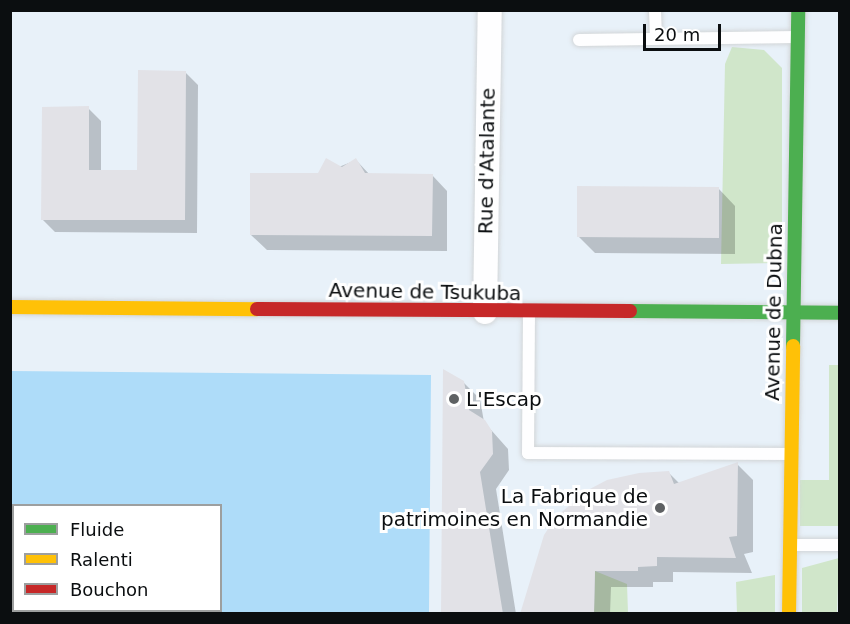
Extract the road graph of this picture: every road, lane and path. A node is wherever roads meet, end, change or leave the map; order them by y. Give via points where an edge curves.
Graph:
1 (490, 10) edge
2 (655, 10) edge
3 (798, 10) edge
4 (798, 38) junction
5 (656, 39) junction
6 (579, 40) dead end
7 (10, 307) edge
8 (485, 312) junction
9 (529, 312) junction
10 (792, 313) junction
11 (840, 313) edge
12 (791, 454) junction
13 (790, 545) junction
14 (840, 545) edge
15 (789, 614) edge

1 - 8 street, Rue d'Atalante
2 - 5 lane
3 - 4 street, Avenue de Dubna
4 - 5 lane
4 - 10 street, Avenue de Dubna
5 - 6 lane
7 - 8 street, Avenue de Tsukuba
8 - 9 street, Avenue de Tsukuba
9 - 10 street, Avenue de Tsukuba
9 - 12 lane via 528,453
10 - 11 street, Avenue de Tsukuba
10 - 12 street, Avenue de Dubna
12 - 13 street, Avenue de Dubna
13 - 14 lane
13 - 15 street, Avenue de Dubna

